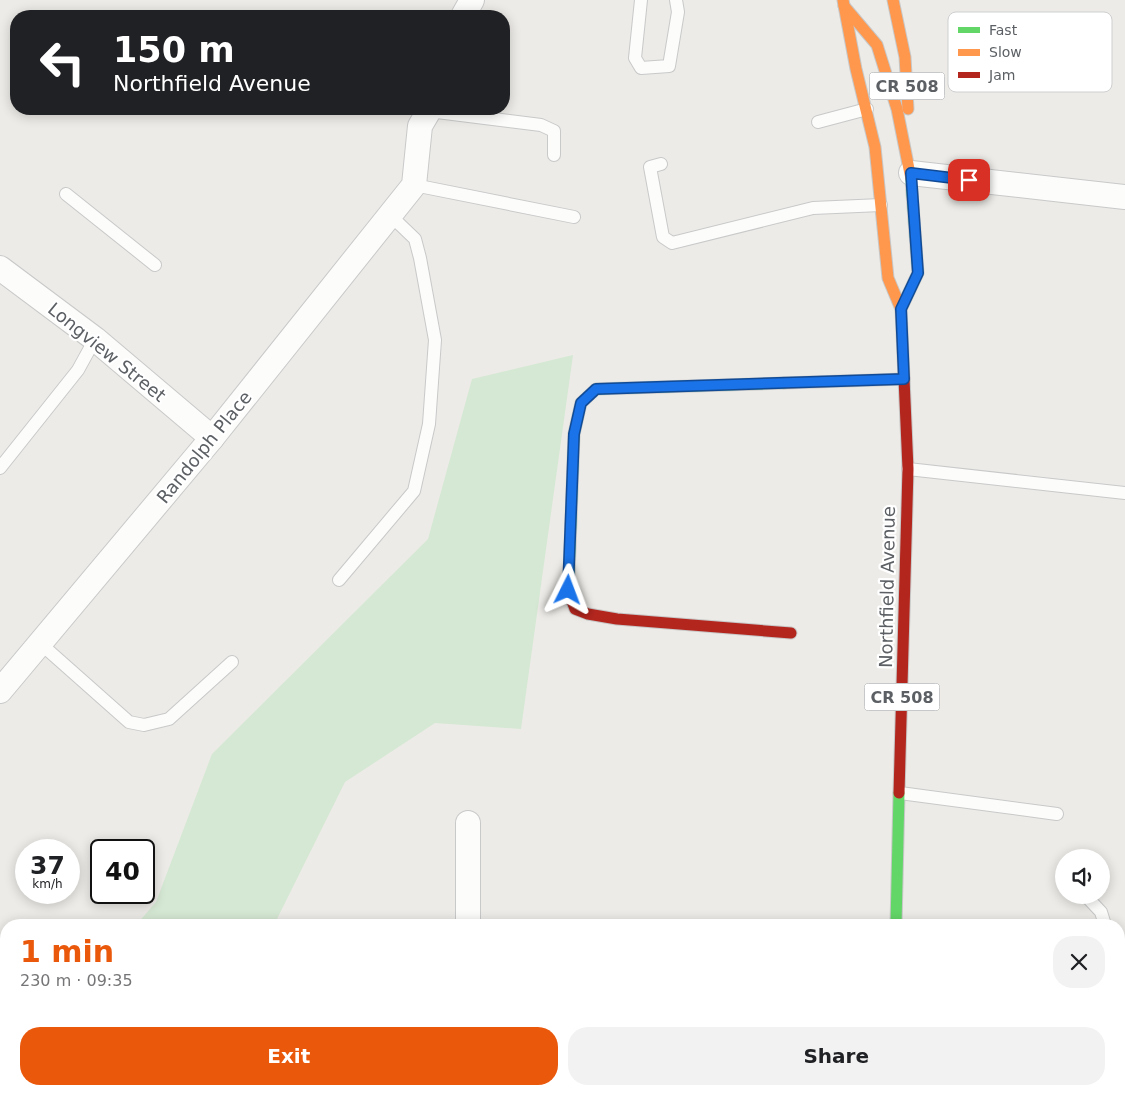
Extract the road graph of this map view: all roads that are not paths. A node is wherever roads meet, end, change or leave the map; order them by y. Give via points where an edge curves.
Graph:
1 (641, 0) edge
2 (676, 0) edge
3 (892, 0) edge
4 (842, 2) edge
5 (867, 109) junction
6 (427, 115) edge
7 (470, 115) edge
8 (818, 122) dead end
9 (554, 154) dead end
10 (661, 164) dead end
11 (911, 173) junction
12 (66, 194) dead end
13 (1125, 197) edge
14 (402, 200) junction
15 (881, 205) junction
16 (574, 217) dead end
17 (155, 265) dead end
18 (0, 268) edge
19 (901, 309) junction
20 (95, 339) junction
21 (904, 379) junction
22 (212, 438) junction
23 (0, 468) edge
24 (908, 469) junction
25 (1125, 493) edge
26 (339, 580) dead end
27 (791, 633) dead end
28 (41, 644) junction
29 (232, 662) dead end
30 (0, 691) edge
31 (900, 793) junction
32 (1058, 814) dead end
33 (468, 823) dead end
34 (1094, 904) edge
35 (468, 919) edge
36 (896, 919) edge
37 (1104, 919) edge

1 - 2 lane via 635,58 641,68 669,66 678,12
3 - 11 main road, CR 508 via 905,56
4 - 5 main road, Northfield Avenue / CR 508
4 - 11 main road, Northfield Avenue via 877,45 897,109
5 - 8 lane
5 - 15 main road, Northfield Avenue / CR 508
6 - 14 street via 420,126
7 - 9 lane via 541,124 554,131
10 - 15 lane via 650,168 663,237 672,243 812,208
11 - 13 street
11 - 19 main road, Northfield Avenue / CR 508 via 918,273
12 - 17 lane
14 - 16 lane
14 - 22 street, Randolph Place
14 - 26 lane via 420,258 435,340 429,424 414,490
15 - 19 main road, Northfield Avenue / CR 508 via 888,278
18 - 20 street, Longview Street
19 - 21 main road, Northfield Avenue / CR 508
20 - 22 street, Longview Street
20 - 23 lane via 78,370
21 - 24 main road, Northfield Avenue / CR 508
21 - 27 main road via 596,389 581,403 574,434 568,590 575,609 617,619
22 - 28 street, Randolph Place
24 - 25 lane
24 - 31 main road, Northfield Avenue / CR 508
28 - 29 lane via 129,722 144,725 169,719
28 - 30 street, Randolph Place
31 - 32 lane
31 - 36 main road, Northfield Avenue / CR 508
33 - 35 street
34 - 37 lane

